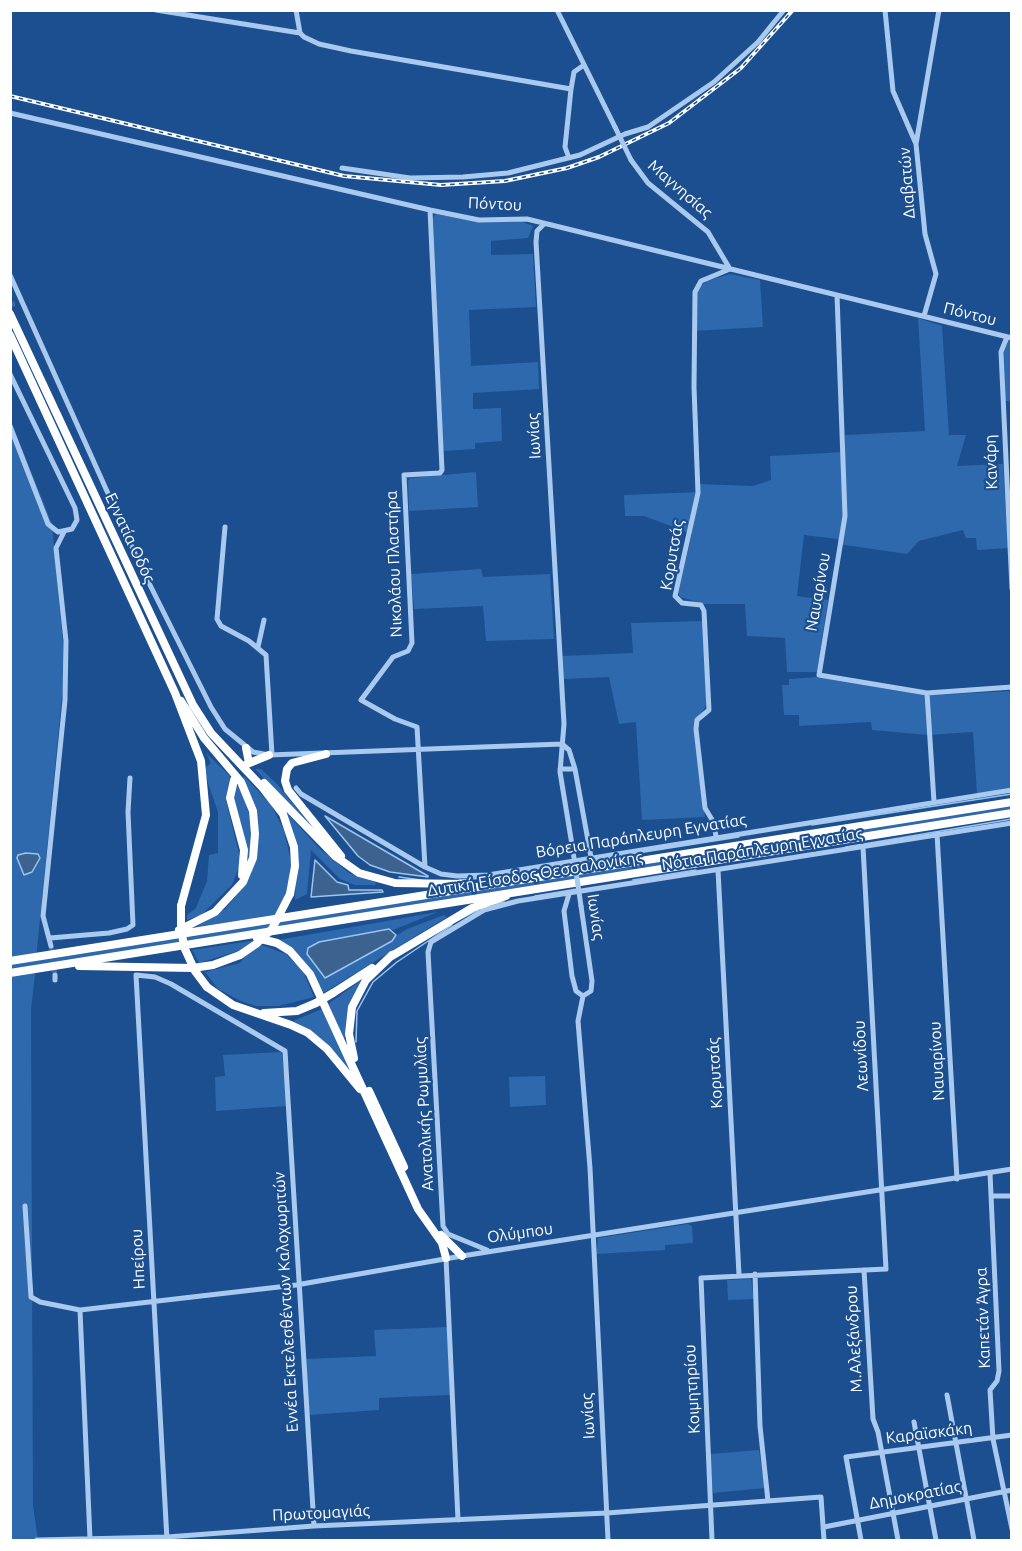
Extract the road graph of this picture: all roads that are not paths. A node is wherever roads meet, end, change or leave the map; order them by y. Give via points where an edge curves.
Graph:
1 (156, 10) edge
2 (296, 10) edge
3 (557, 10) edge
4 (784, 10) edge
5 (885, 10) edge
6 (939, 10) edge
7 (300, 33) junction
8 (584, 65) junction
9 (571, 89) junction
10 (10, 113) edge
11 (916, 144) junction
12 (569, 158) junction
13 (342, 168) dead end
14 (430, 210) junction
15 (544, 224) junction
16 (730, 269) junction
17 (10, 275) edge
18 (837, 295) junction
19 (15, 304) dead end
20 (24, 305) junction
21 (10, 314) edge
22 (924, 316) junction
23 (10, 335) edge
24 (1009, 337) edge
25 (10, 374) edge
26 (10, 426) edge
27 (225, 527) dead end
28 (51, 529) junction
29 (64, 532) junction
30 (57, 543) junction
31 (1011, 589) edge
32 (264, 620) dead end
33 (258, 647) junction
34 (1011, 687) edge
35 (175, 693) junction
36 (927, 693) junction
37 (562, 744) junction
38 (246, 748) junction
39 (419, 750) junction
40 (326, 754) junction
41 (271, 755) junction
42 (245, 763) junction
43 (560, 769) junction
44 (575, 769) junction
45 (130, 778) dead end
46 (234, 780) dead end
47 (296, 788) dead end
48 (1011, 790) edge
49 (1011, 801) edge
50 (934, 802) junction
51 (1011, 813) edge
52 (1011, 823) edge
53 (937, 834) junction
54 (716, 837) junction
55 (862, 847) junction
56 (591, 857) junction
57 (424, 867) junction
58 (351, 869) junction
59 (718, 870) junction
60 (506, 882) junction
61 (532, 888) junction
62 (237, 889) junction
63 (569, 894) junction
64 (50, 938) junction
65 (226, 939) junction
66 (131, 942) junction
67 (51, 946) tunnel mouth
68 (428, 952) joint
69 (392, 956) junction
70 (10, 961) edge
71 (62, 964) junction
72 (10, 973) edge
73 (136, 975) joint
74 (583, 996) junction
75 (251, 1012) junction
76 (371, 1108) junction
77 (1011, 1169) edge
78 (990, 1173) junction
79 (957, 1179) junction
80 (882, 1190) junction
81 (992, 1196) junction
82 (1011, 1196) edge
83 (25, 1206) dead end
84 (736, 1214) junction
85 (593, 1236) junction
86 (446, 1241) junction
87 (471, 1244) junction
88 (493, 1251) junction
89 (477, 1254) junction
90 (466, 1255) junction
91 (446, 1258) junction
92 (864, 1270) junction
93 (755, 1274) junction
94 (739, 1275) junction
95 (300, 1284) junction
96 (154, 1301) junction
97 (80, 1310) junction
98 (946, 1395) dead end
99 (914, 1422) dead end
100 (1011, 1435) edge
101 (993, 1439) junction
102 (956, 1444) junction
103 (918, 1447) junction
104 (882, 1452) junction
105 (1011, 1490) edge
106 (1002, 1492) junction
107 (965, 1500) junction
108 (768, 1501) junction
109 (712, 1506) junction
110 (929, 1506) junction
111 (607, 1513) junction
112 (892, 1513) junction
113 (458, 1520) junction
114 (857, 1520) junction
115 (314, 1526) junction
116 (825, 1527) junction
117 (1011, 1529) edge
118 (167, 1538) edge
119 (90, 1539) edge
120 (38, 1540) edge
121 (608, 1540) edge
122 (712, 1540) edge
123 (825, 1540) edge
124 (861, 1540) edge
125 (898, 1540) edge
126 (936, 1540) edge
127 (974, 1540) edge

1 - 7 street
2 - 7 street
3 - 8 street
4 - 12 street via 737,63 676,109 648,127
5 - 11 street via 893,91
6 - 11 street, Διαβατών
7 - 9 street via 309,41 351,51
8 - 9 street via 574,72
8 - 16 street, Μαγνησίας, bridge via 631,160 652,187 708,232
9 - 12 street via 565,147
10 - 14 street, Πόντου
11 - 22 street, Διαβατών via 925,234 936,274
12 - 13 street via 508,173 425,179
14 - 15 street, Πόντου via 479,220 519,218
14 - 39 street, Νικολάου Πλαστήρα via 442,470 404,475 412,643 408,651 393,657 361,700 394,719 415,724
15 - 16 street, Πόντου
15 - 37 street, Ιωνίας via 538,227 536,242 564,724
16 - 18 street, Πόντου
16 - 54 street, Κορυτσάς via 701,281 695,292 698,493 675,596 682,603 701,605 704,611 709,708 698,720 696,729 705,808 714,823
17 - 20 street
18 - 22 street, Πόντου
18 - 36 street, Ναυαρίνου via 845,516 818,673
19 - 20 street
20 - 38 street via 141,567 211,707 225,729
21 - 42 highway, Εγνατία Οδός via 193,705 211,733
22 - 24 street, Πόντου
23 - 35 highway, Εγνατία Οδός
24 - 31 street, Κανάρη via 1001,352
25 - 29 street via 75,508 76,524
26 - 28 street
27 - 33 street via 218,621
28 - 29 street
28 - 30 street
29 - 30 street
30 - 64 street via 66,655 43,916
32 - 33 street
33 - 41 street via 266,655
34 - 36 street
35 - 62 highway via 204,738 235,772 251,802 255,817 254,849 248,872
35 - 75 highway, bridge via 201,761 206,800 205,825 181,906 184,947 207,987 225,1001
36 - 50 street
37 - 39 street
37 - 43 street, Ιωνίας
37 - 44 street
38 - 41 street
38 - 42 highway
39 - 40 street
39 - 57 street
40 - 41 street
40 - 58 highway via 292,763 285,773 286,785
41 - 42 highway
42 - 58 highway
42 - 71 highway, bridge via 278,806 289,829 295,866 290,894 272,929 240,955 193,968
43 - 44 street
43 - 74 street, Ιωνίας, bridge via 592,981 591,991
44 - 56 street
45 - 64 street via 133,925 109,933
46 - 62 highway via 231,807 245,859
47 - 57 street, Βόρεια Παράπλευρη Εγνατίας
48 - 50 street, Βόρεια Παράπλευρη Εγνατίας
49 - 60 highway, Δυτική Είσοδος Θεσσαλονίκης
50 - 54 street, Βόρεια Παράπλευρη Εγνατίας
51 - 61 highway, Δυτική Είσοδος Θεσσαλονίκης
52 - 53 street, Νότια Παράπλευρη Εγνατίας
53 - 55 street, Νότια Παράπλευρη Εγνατίας
53 - 79 street, Ναυαρίνου
54 - 56 street, Βόρεια Παράπλευρη Εγνατίας
55 - 59 street, Νότια Παράπλευρη Εγνατίας
55 - 80 street, Λεωνίδου
56 - 57 street, Βόρεια Παράπλευρη Εγνατίας via 488,875 441,874
58 - 60 highway via 395,883
59 - 63 street, Νότια Παράπλευρη Εγνατίας
59 - 84 street, Κορυτσάς
60 - 66 highway, Δυτική Είσοδος Θεσσαλονίκης
61 - 65 highway, Δυτική Είσοδος Θεσσαλονίκης
61 - 69 highway via 472,908
62 - 66 highway via 215,912 193,925
63 - 68 street, Νότια Παράπλευρη Εγνατίας via 484,910 443,933 429,944
63 - 74 street via 564,918 574,987
64 - 67 street
65 - 71 highway, Δυτική Είσοδος Θεσσαλονίκης
65 - 76 highway via 270,940 301,961
66 - 70 highway
68 - 87 street, Ανατολικής Ρωμυλίας via 443,1226 448,1234
69 - 75 highway, bridge via 316,1003 285,1013
69 - 86 highway via 373,972 356,997 350,1014 349,1041 357,1068 423,1209
71 - 72 highway
73 - 95 street, Εννέα Εκτελεσθέντων Καλοχωριτών via 171,984 286,1052
73 - 96 street, Ηπείρου
74 - 85 street, Ιωνίας via 578,1021
75 - 76 highway via 291,1024 321,1043 358,1085
76 - 91 highway via 418,1209 442,1243
77 - 78 street, Ολύμπου
78 - 79 street, Ολύμπου
78 - 81 street, Καπετάν Άγρα
79 - 80 street, Ολύμπου
80 - 84 street, Ολύμπου
80 - 92 street, Λεωνίδου via 886,1269
81 - 82 street
81 - 101 street, Καπετάν Άγρα via 999,1371 990,1390
83 - 97 street, Ολύμπου via 28,1291 33,1300
84 - 85 street, Ολύμπου
84 - 94 street, Κορυτσάς
85 - 88 street, Ολύμπου
85 - 111 street, Ιωνίας
86 - 90 highway
86 - 91 highway
87 - 88 street
87 - 89 street
87 - 90 street
88 - 89 street, Ολύμπου
89 - 90 street, Ολύμπου
90 - 91 street, Ολύμπου
91 - 95 street, Ολύμπου
91 - 113 street
92 - 93 street
92 - 104 street, Μ.Αλεξάνδρου via 872,1407
93 - 94 street
93 - 108 street via 760,1425
94 - 109 street, Κοιμητηρίου via 700,1280
95 - 96 street, Ολύμπου
95 - 115 street, Εννέα Εκτελεσθέντων Καλοχωριτών
96 - 97 street, Ολύμπου
96 - 118 street, Ηπείρου
97 - 119 street
98 - 102 street
99 - 103 street
100 - 101 street, Καραϊσκάκη
101 - 102 street, Καραϊσκάκη
101 - 106 street, Καπετάν Άγρα
102 - 103 street, Καραϊσκάκη
102 - 107 street
103 - 104 street, Καραϊσκάκη
103 - 110 street
104 - 112 street, Μ.Αλεξάνδρου
104 - 114 street, Καραϊσκάκη via 845,1460
105 - 106 street, Δημοκρατίας
106 - 107 street, Δημοκρατίας
106 - 117 street, Καπετάν Άγρα
107 - 110 street, Δημοκρατίας
107 - 127 street
108 - 109 street, Πρωτομαγιάς
108 - 116 street, Πρωτομαγιάς via 821,1497
109 - 111 street, Πρωτομαγιάς
109 - 122 street
110 - 112 street, Δημοκρατίας
110 - 126 street
111 - 113 street, Πρωτομαγιάς
111 - 121 street, Ιωνίας
112 - 114 street, Δημοκρατίας
112 - 125 street, Μ.Αλεξάνδρου
113 - 115 street, Πρωτομαγιάς
114 - 116 street, Δημοκρατίας
114 - 124 street
115 - 118 street, Πρωτομαγιάς
116 - 123 street
118 - 119 street, Πρωτομαγιάς
119 - 120 street, Πρωτομαγιάς

